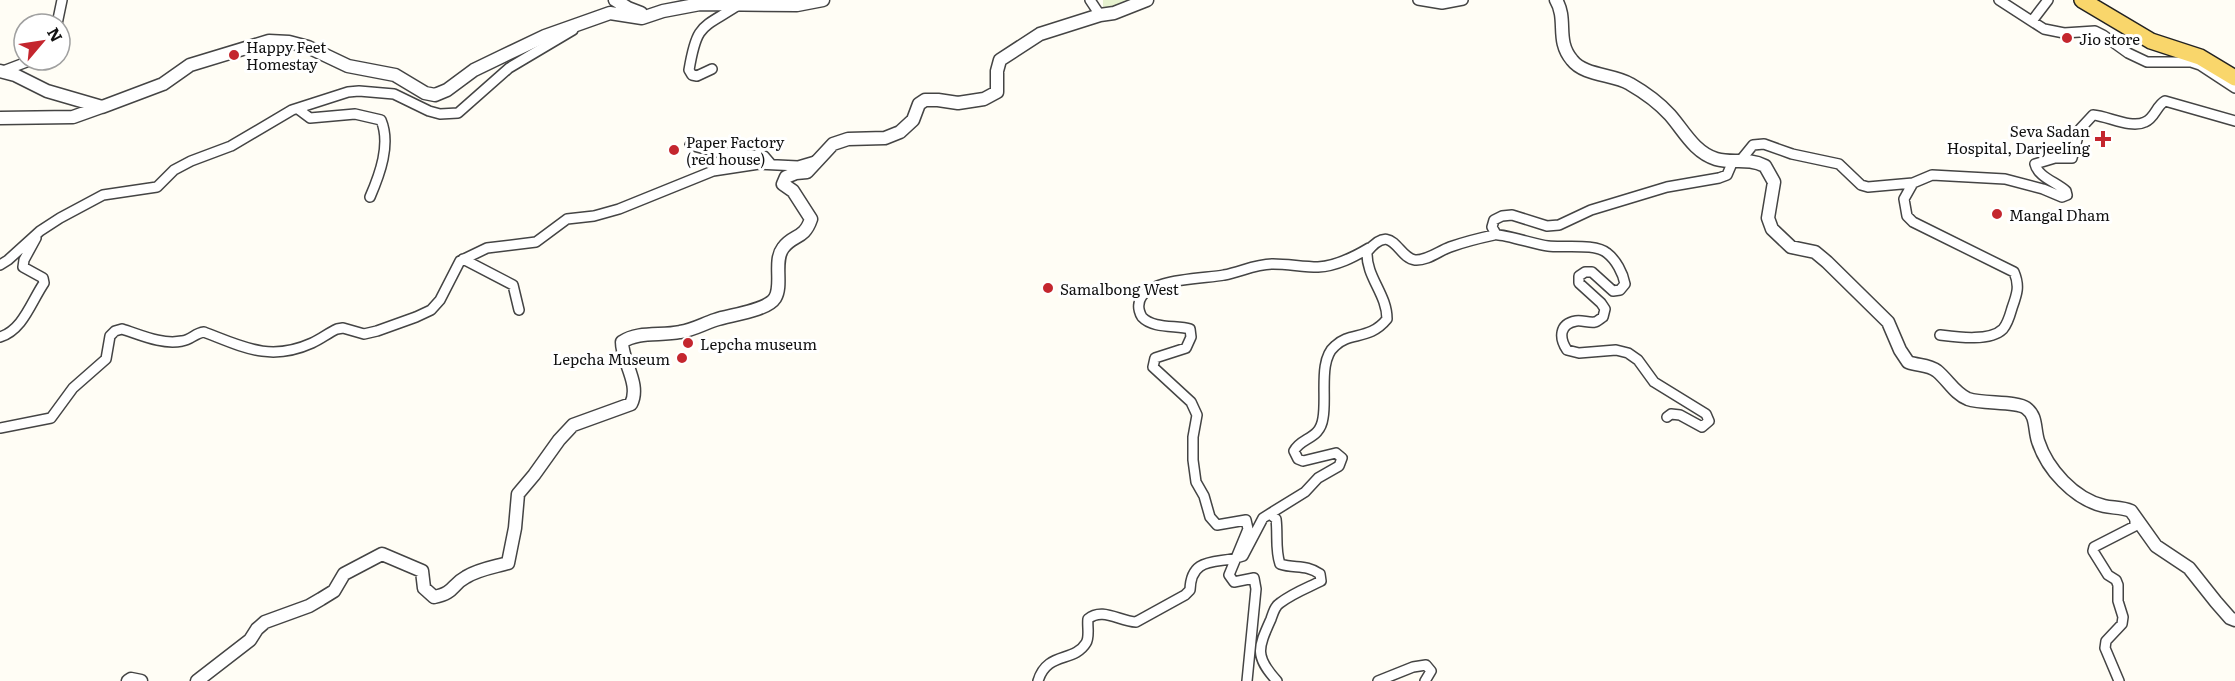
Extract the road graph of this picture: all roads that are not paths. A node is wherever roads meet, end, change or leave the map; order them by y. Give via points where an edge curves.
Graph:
1 (615, 0) edge
2 (823, 0) edge
3 (1090, 0) edge
4 (1147, 0) edge
5 (1418, 0) edge
6 (1463, 0) edge
7 (1556, 0) edge
8 (2000, 0) edge
9 (2048, 0) edge
10 (2082, 0) edge
11 (740, 4) junction
12 (654, 15) junction
13 (1100, 15) junction
14 (591, 19) junction
15 (2032, 21) junction
16 (712, 69) dead end
17 (2, 71) edge
18 (2235, 78) edge
19 (2235, 88) edge
20 (102, 107) junction
21 (298, 109) junction
22 (0, 118) edge
23 (2235, 121) edge
24 (690, 145) dead end
25 (817, 160) junction
26 (1736, 161) junction
27 (770, 163) junction
28 (1913, 183) junction
29 (370, 197) dead end
30 (40, 231) junction
31 (1496, 234) junction
32 (1371, 247) junction
33 (464, 259) junction
34 (0, 265) edge
35 (519, 310) dead end
36 (1940, 335) dead end
37 (0, 337) edge
38 (1667, 417) dead end
39 (0, 428) edge
40 (1270, 514) junction
41 (2135, 517) junction
42 (1237, 558) junction
43 (2235, 620) edge
44 (128, 681) edge
45 (141, 681) edge
46 (197, 681) edge
47 (1038, 681) edge
48 (1247, 681) edge
49 (1277, 681) edge
50 (1378, 681) edge
51 (1425, 681) edge
52 (2118, 681) edge

1 - 12 street
2 - 11 street via 797,5
3 - 13 street
4 - 13 street
5 - 6 street via 1442,4
7 - 26 street via 1564,50 1574,63 1629,83 1669,115 1704,153
8 - 15 street
9 - 15 street
10 - 18 main road via 2151,41 2200,57
11 - 12 street via 700,4
11 - 16 street via 696,35 689,70 697,76
12 - 14 street via 642,18 610,13
13 - 25 street via 1040,34 1000,60 997,92 984,99 958,103 925,100 919,104 914,120 900,132 885,138 848,139 833,144
14 - 20 street via 474,70 435,95 395,75 348,66 309,47 269,40 190,65 163,84
14 - 21 street via 509,68 458,112 440,114 394,94 359,91
15 - 19 street via 2054,32 2095,32 2147,62 2191,62
17 - 20 street via 47,91
20 - 22 street via 73,117
21 - 29 street via 310,118 355,114 381,120 385,130 381,172
21 - 30 street via 231,147 174,170 157,187 103,195
23 - 28 street via 2165,101 2151,118 2138,124 2093,115 2080,129 2072,158 2035,164 2041,175 2066,191 2067,195 2062,197 2005,179 1932,175
24 - 27 street via 716,152 764,156
25 - 27 street via 798,166
25 - 46 street via 807,172 786,177 783,184 794,191 811,219 807,231 783,248 776,297 754,310 697,328 631,336 622,342 635,397 631,404 573,425 559,440 518,494 508,563 464,578 447,594 434,597 424,588 422,571 382,554 344,574 334,591 309,606 265,622 250,640
26 - 28 street via 1753,146 1764,144 1839,164 1868,187
26 - 31 street via 1727,175 1719,178 1667,187 1591,210 1559,225 1502,216 1494,220
26 - 41 street via 1765,166 1774,182 1768,218 1772,229 1791,247 1815,252 1827,262 1888,322 1908,362 1931,367 1967,399 2024,406 2034,416 2038,441 2049,463 2064,481 2091,502 2124,508
27 - 33 street via 704,174 619,209 567,219 536,242 487,248
28 - 36 street via 1904,199 1907,216 1913,222 2014,272 2018,281 2008,321 1998,333 1966,339
30 - 34 street
30 - 37 street via 23,267 43,278 44,284 14,330
31 - 32 street via 1425,259 1407,256 1392,241
31 - 38 street via 1534,244 1606,252 1625,284 1613,291 1592,272 1579,276 1579,283 1605,309 1603,317 1596,322 1577,320 1567,324 1561,341 1567,350 1628,353 1654,382 1706,414 1709,422 1702,428 1680,415
32 - 40 street via 1367,262 1388,319 1377,330 1342,341 1328,354 1321,428 1294,452 1303,461 1336,453 1342,458 1341,463
32 - 42 street via 1339,263 1319,267 1270,264 1227,275 1182,279 1159,285 1139,299 1143,318 1155,324 1190,328 1186,348 1155,358 1153,367 1191,402 1197,414 1193,460 1196,482 1210,517 1217,525 1246,520 1248,529
33 - 35 street via 513,285
33 - 39 street via 440,300 424,314 377,332 337,329 309,345 277,354 249,350 204,332 173,342 122,329 115,331 110,336 106,359 74,388 51,418
40 - 42 street via 1263,518 1246,551
40 - 49 street via 1276,519 1276,554 1280,564 1311,567 1320,574 1321,581 1278,604 1267,628 1259,650 1264,666
41 - 43 street via 2156,546 2189,568
41 - 52 street via 2135,526 2093,551 2118,585 2122,624 2104,648
42 - 47 street via 1209,562 1195,570 1185,595 1136,622 1094,614 1088,619 1085,645 1052,660
42 - 48 street via 1229,575 1234,582 1254,578 1256,589
44 - 45 street
50 - 51 street via 1426,665 1431,671

